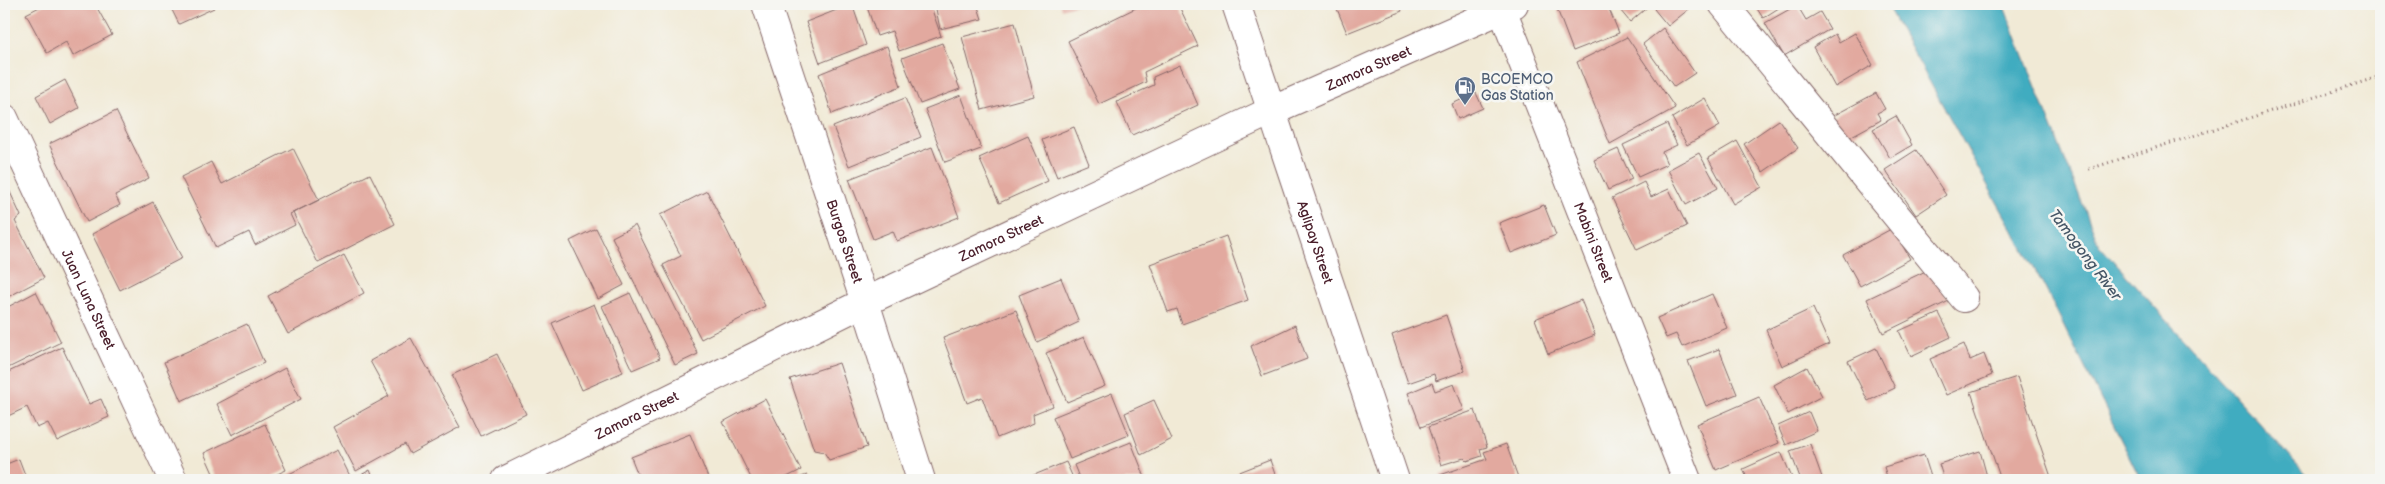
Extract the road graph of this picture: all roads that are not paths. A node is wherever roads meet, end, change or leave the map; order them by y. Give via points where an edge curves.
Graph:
1 (766, 4) edge
2 (1236, 4) edge
3 (1722, 4) edge
4 (1506, 5) edge
5 (1270, 111) junction
6 (4, 118) edge
7 (1964, 298) dead end
8 (865, 302) junction
9 (173, 480) edge
10 (506, 480) edge
11 (921, 480) edge
12 (1395, 480) edge
13 (1687, 480) edge

1 - 8 street, Burgos Street
2 - 5 street, Aglipay Street
3 - 7 street
4 - 5 street, Zamora Street
4 - 13 street, Mabini Street
5 - 8 street, Zamora Street
5 - 12 street, Aglipay Street
6 - 9 street, Juan Luna Street
8 - 10 street, Zamora Street
8 - 11 street, Burgos Street

